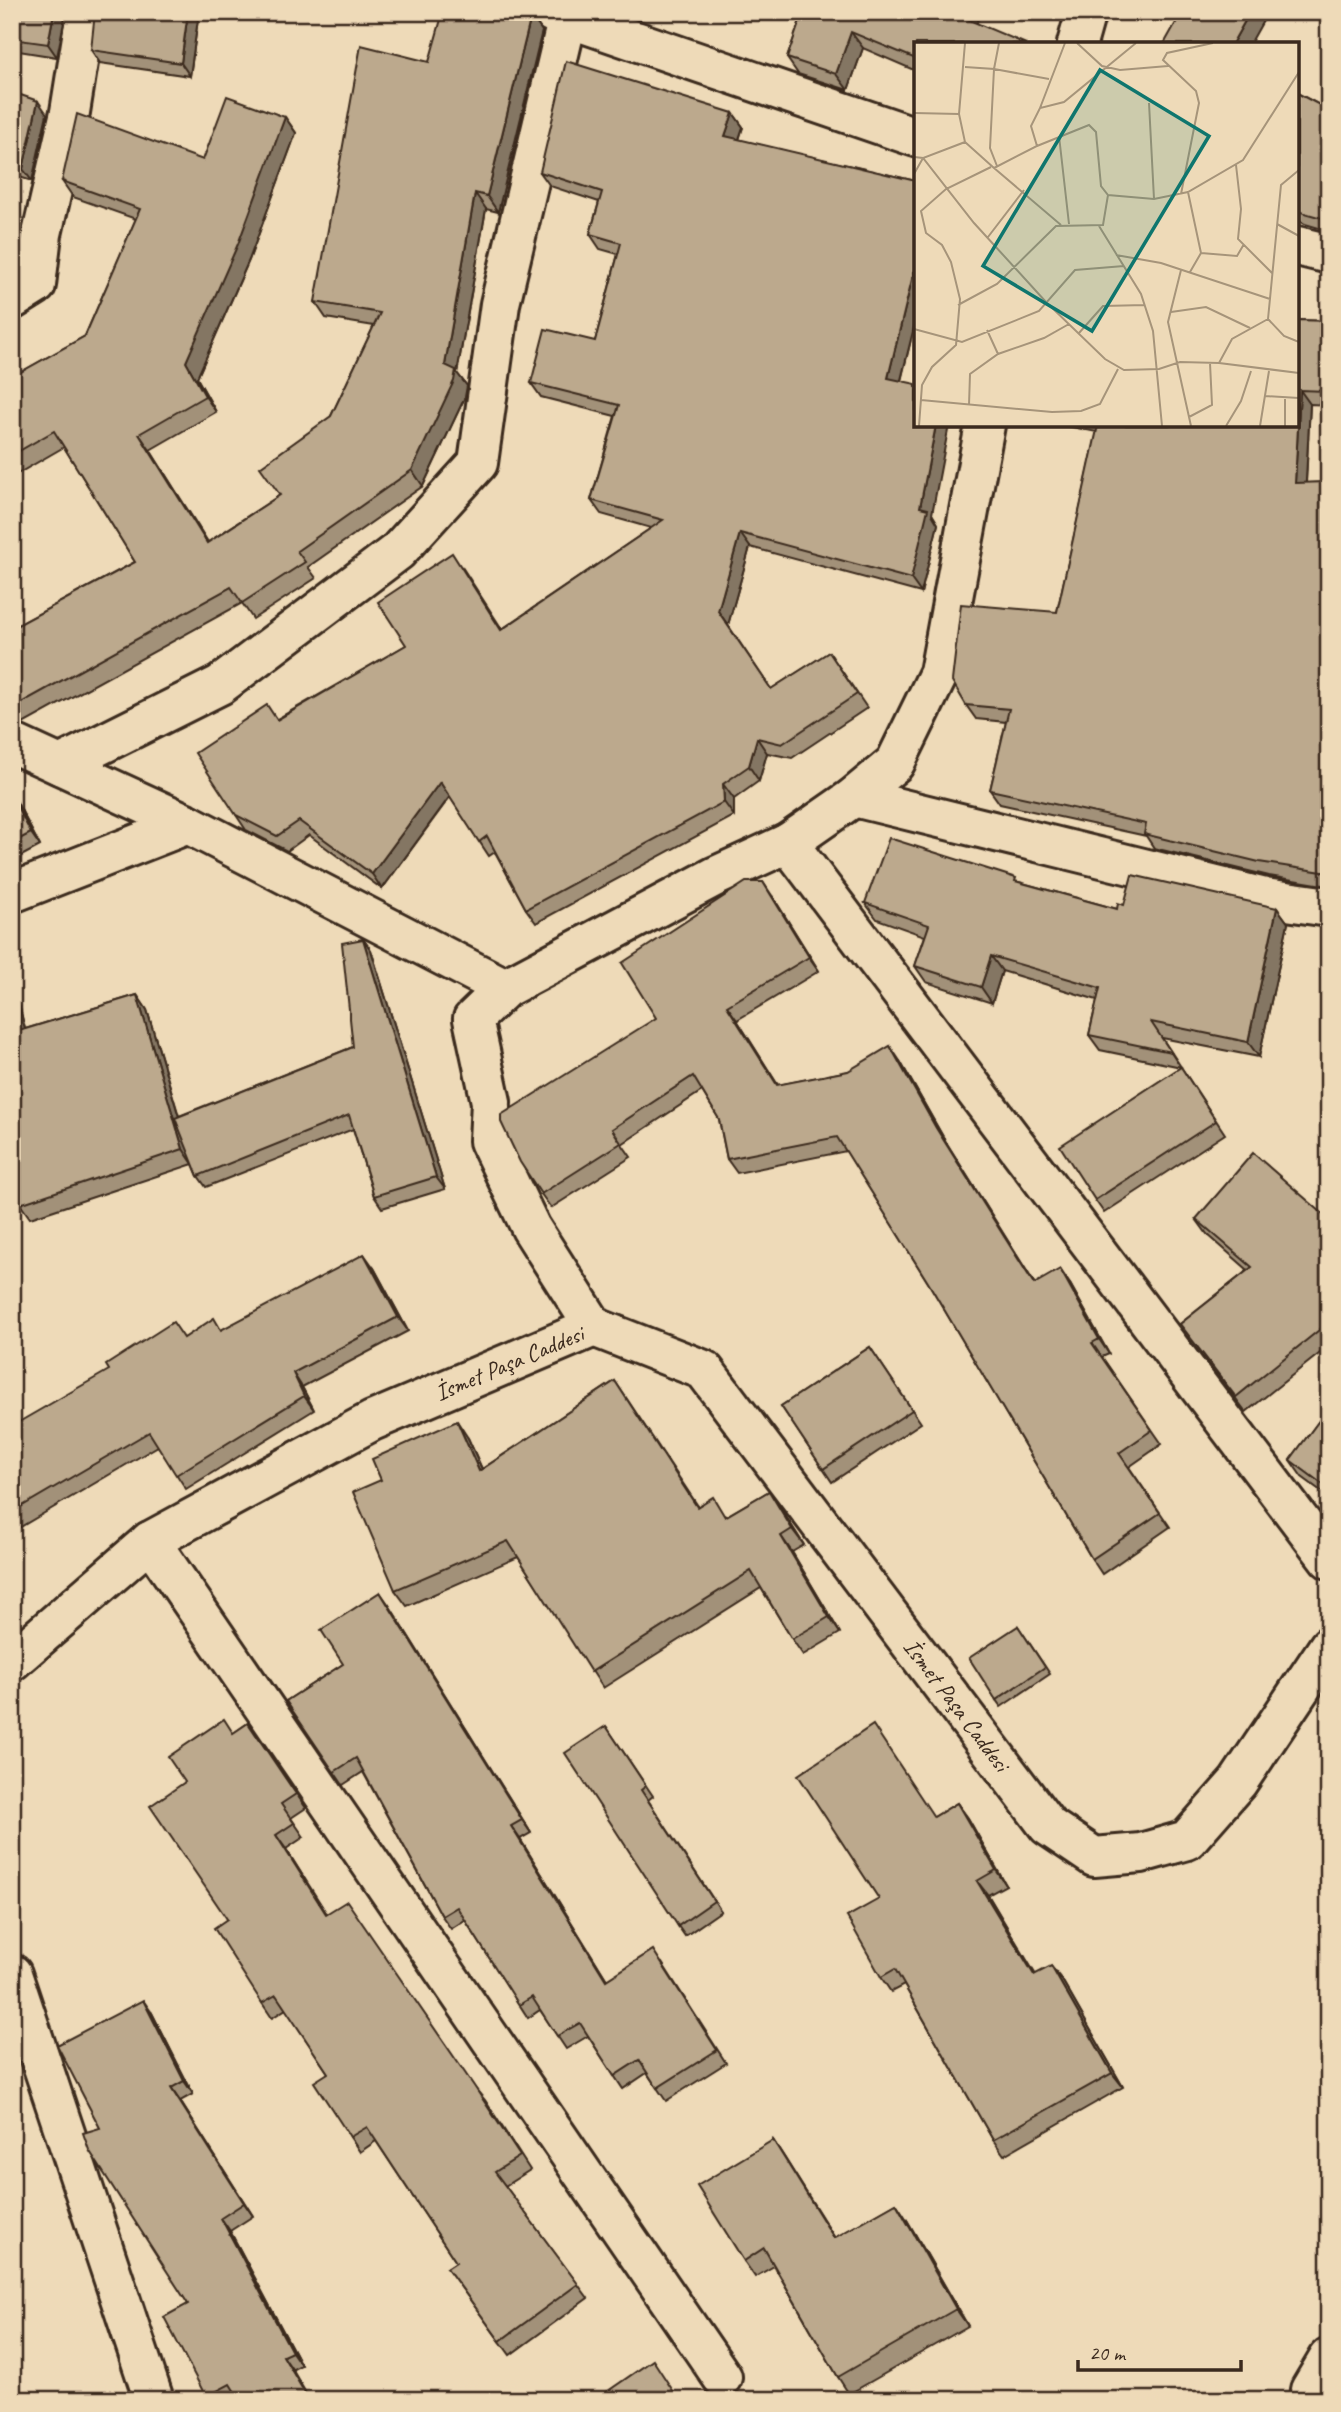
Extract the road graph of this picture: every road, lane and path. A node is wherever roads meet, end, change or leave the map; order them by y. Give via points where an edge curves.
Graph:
1 (86, 12) edge
2 (1086, 12) edge
3 (563, 14) edge
4 (1077, 42) edge
5 (914, 136) edge
6 (1299, 246) edge
7 (1329, 254) edge
8 (12, 300) edge
9 (985, 427) edge
10 (12, 743) edge
11 (60, 765) junction
12 (854, 797) junction
13 (188, 824) junction
14 (788, 843) junction
15 (12, 893) edge
16 (1329, 907) edge
17 (505, 988) junction
18 (594, 1327) junction
19 (150, 1541) junction
20 (1329, 1559) edge
21 (1329, 1646) edge
22 (12, 1661) edge
23 (12, 1973) edge
24 (1329, 2358) edge
25 (722, 2377) dead end
26 (154, 2400) edge
27 (1309, 2400) edge

1 - 8 street via 36,285
2 - 4 street
3 - 5 street
3 - 11 street via 500,304 478,463 398,551 220,685
6 - 7 street
9 - 12 street via 939,673 895,763
10 - 11 street
11 - 13 street
12 - 14 street
12 - 16 street via 1265,898
13 - 15 street
13 - 17 street
14 - 17 street
14 - 20 street
17 - 18 street via 473,1019 491,1102 489,1141 531,1228
18 - 19 street, İsmet Paşa Caddesi via 372,1420
18 - 21 street, İsmet Paşa Caddesi via 704,1370 1048,1826 1094,1857 1141,1853 1187,1840 1238,1782
19 - 22 street, İsmet Paşa Caddesi
19 - 25 street
23 - 26 street
24 - 27 street via 1310,2389

